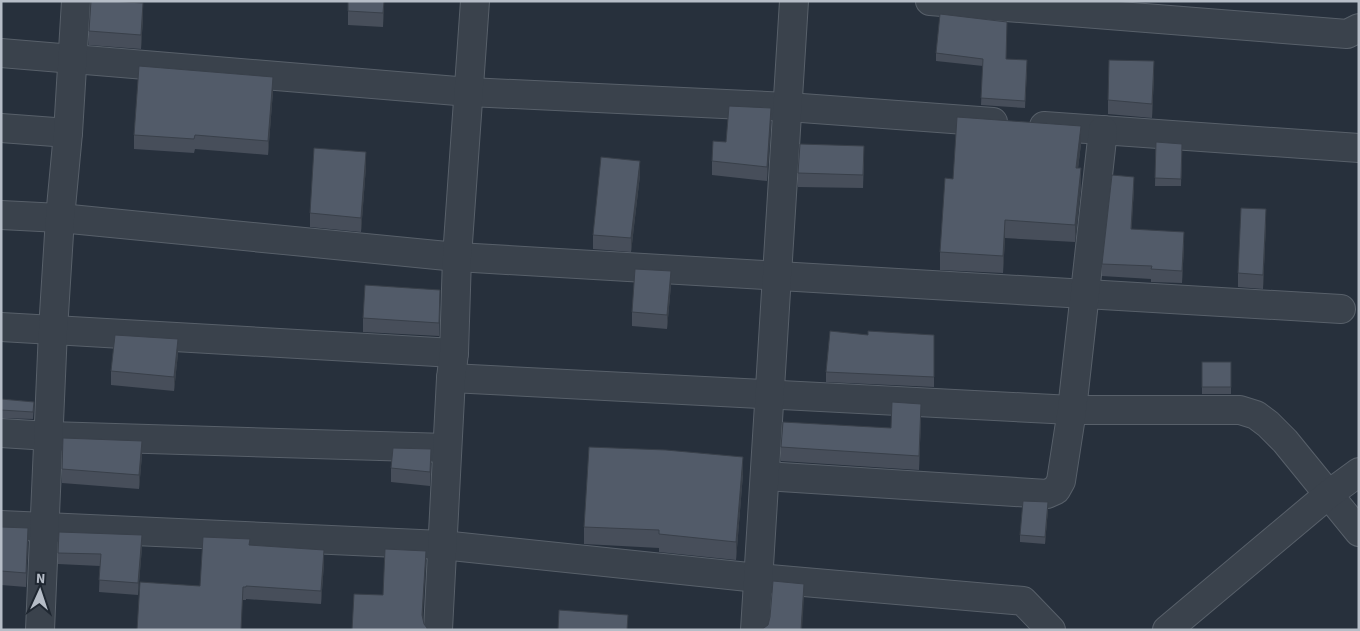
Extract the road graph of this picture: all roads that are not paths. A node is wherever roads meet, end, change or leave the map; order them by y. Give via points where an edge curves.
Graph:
1 (76, 1) edge
2 (475, 1) edge
3 (794, 1) edge
4 (930, 1) edge
5 (1359, 28) edge
6 (1, 53) edge
7 (72, 60) junction
8 (469, 92) junction
9 (788, 108) junction
10 (1, 128) edge
11 (1103, 130) junction
12 (68, 133) junction
13 (1359, 148) edge
14 (1, 215) edge
15 (60, 218) junction
16 (457, 257) junction
17 (776, 275) junction
18 (1084, 295) junction
19 (1341, 309) dead end
20 (1, 327) edge
21 (53, 330) junction
22 (452, 365) junction
23 (770, 394) junction
24 (1072, 410) junction
25 (1, 433) edge
26 (49, 436) junction
27 (447, 448) junction
28 (1359, 472) edge
29 (765, 476) junction
30 (1329, 494) junction
31 (1, 524) edge
32 (44, 527) junction
33 (1359, 532) edge
34 (442, 545) junction
35 (758, 578) junction
36 (40, 630) edge
37 (438, 630) edge
38 (755, 630) edge
39 (1051, 630) edge
40 (1167, 630) edge

1 - 7 street
2 - 8 street
3 - 9 street
4 - 5 street via 1347,34
6 - 7 street
7 - 8 street
7 - 12 street
8 - 9 street
8 - 16 street
9 - 11 street
9 - 17 street
10 - 12 street
11 - 13 street
11 - 18 street
12 - 15 street
14 - 15 street
15 - 16 street
15 - 21 street
16 - 17 street
16 - 22 street
17 - 18 street
17 - 23 street
18 - 19 street
18 - 24 street
20 - 21 street
21 - 22 street
21 - 26 street
22 - 23 street
22 - 27 street
23 - 24 street
23 - 29 street
24 - 29 street via 1061,481 1056,490 1047,494
24 - 30 street via 1240,410 1256,414 1285,441
25 - 26 street
26 - 27 street
26 - 32 street
27 - 34 street
28 - 30 street
29 - 35 street
30 - 33 street
30 - 40 street
31 - 32 street
32 - 34 street
32 - 36 street
34 - 35 street
34 - 37 street
35 - 38 street
35 - 39 street via 1023,601

